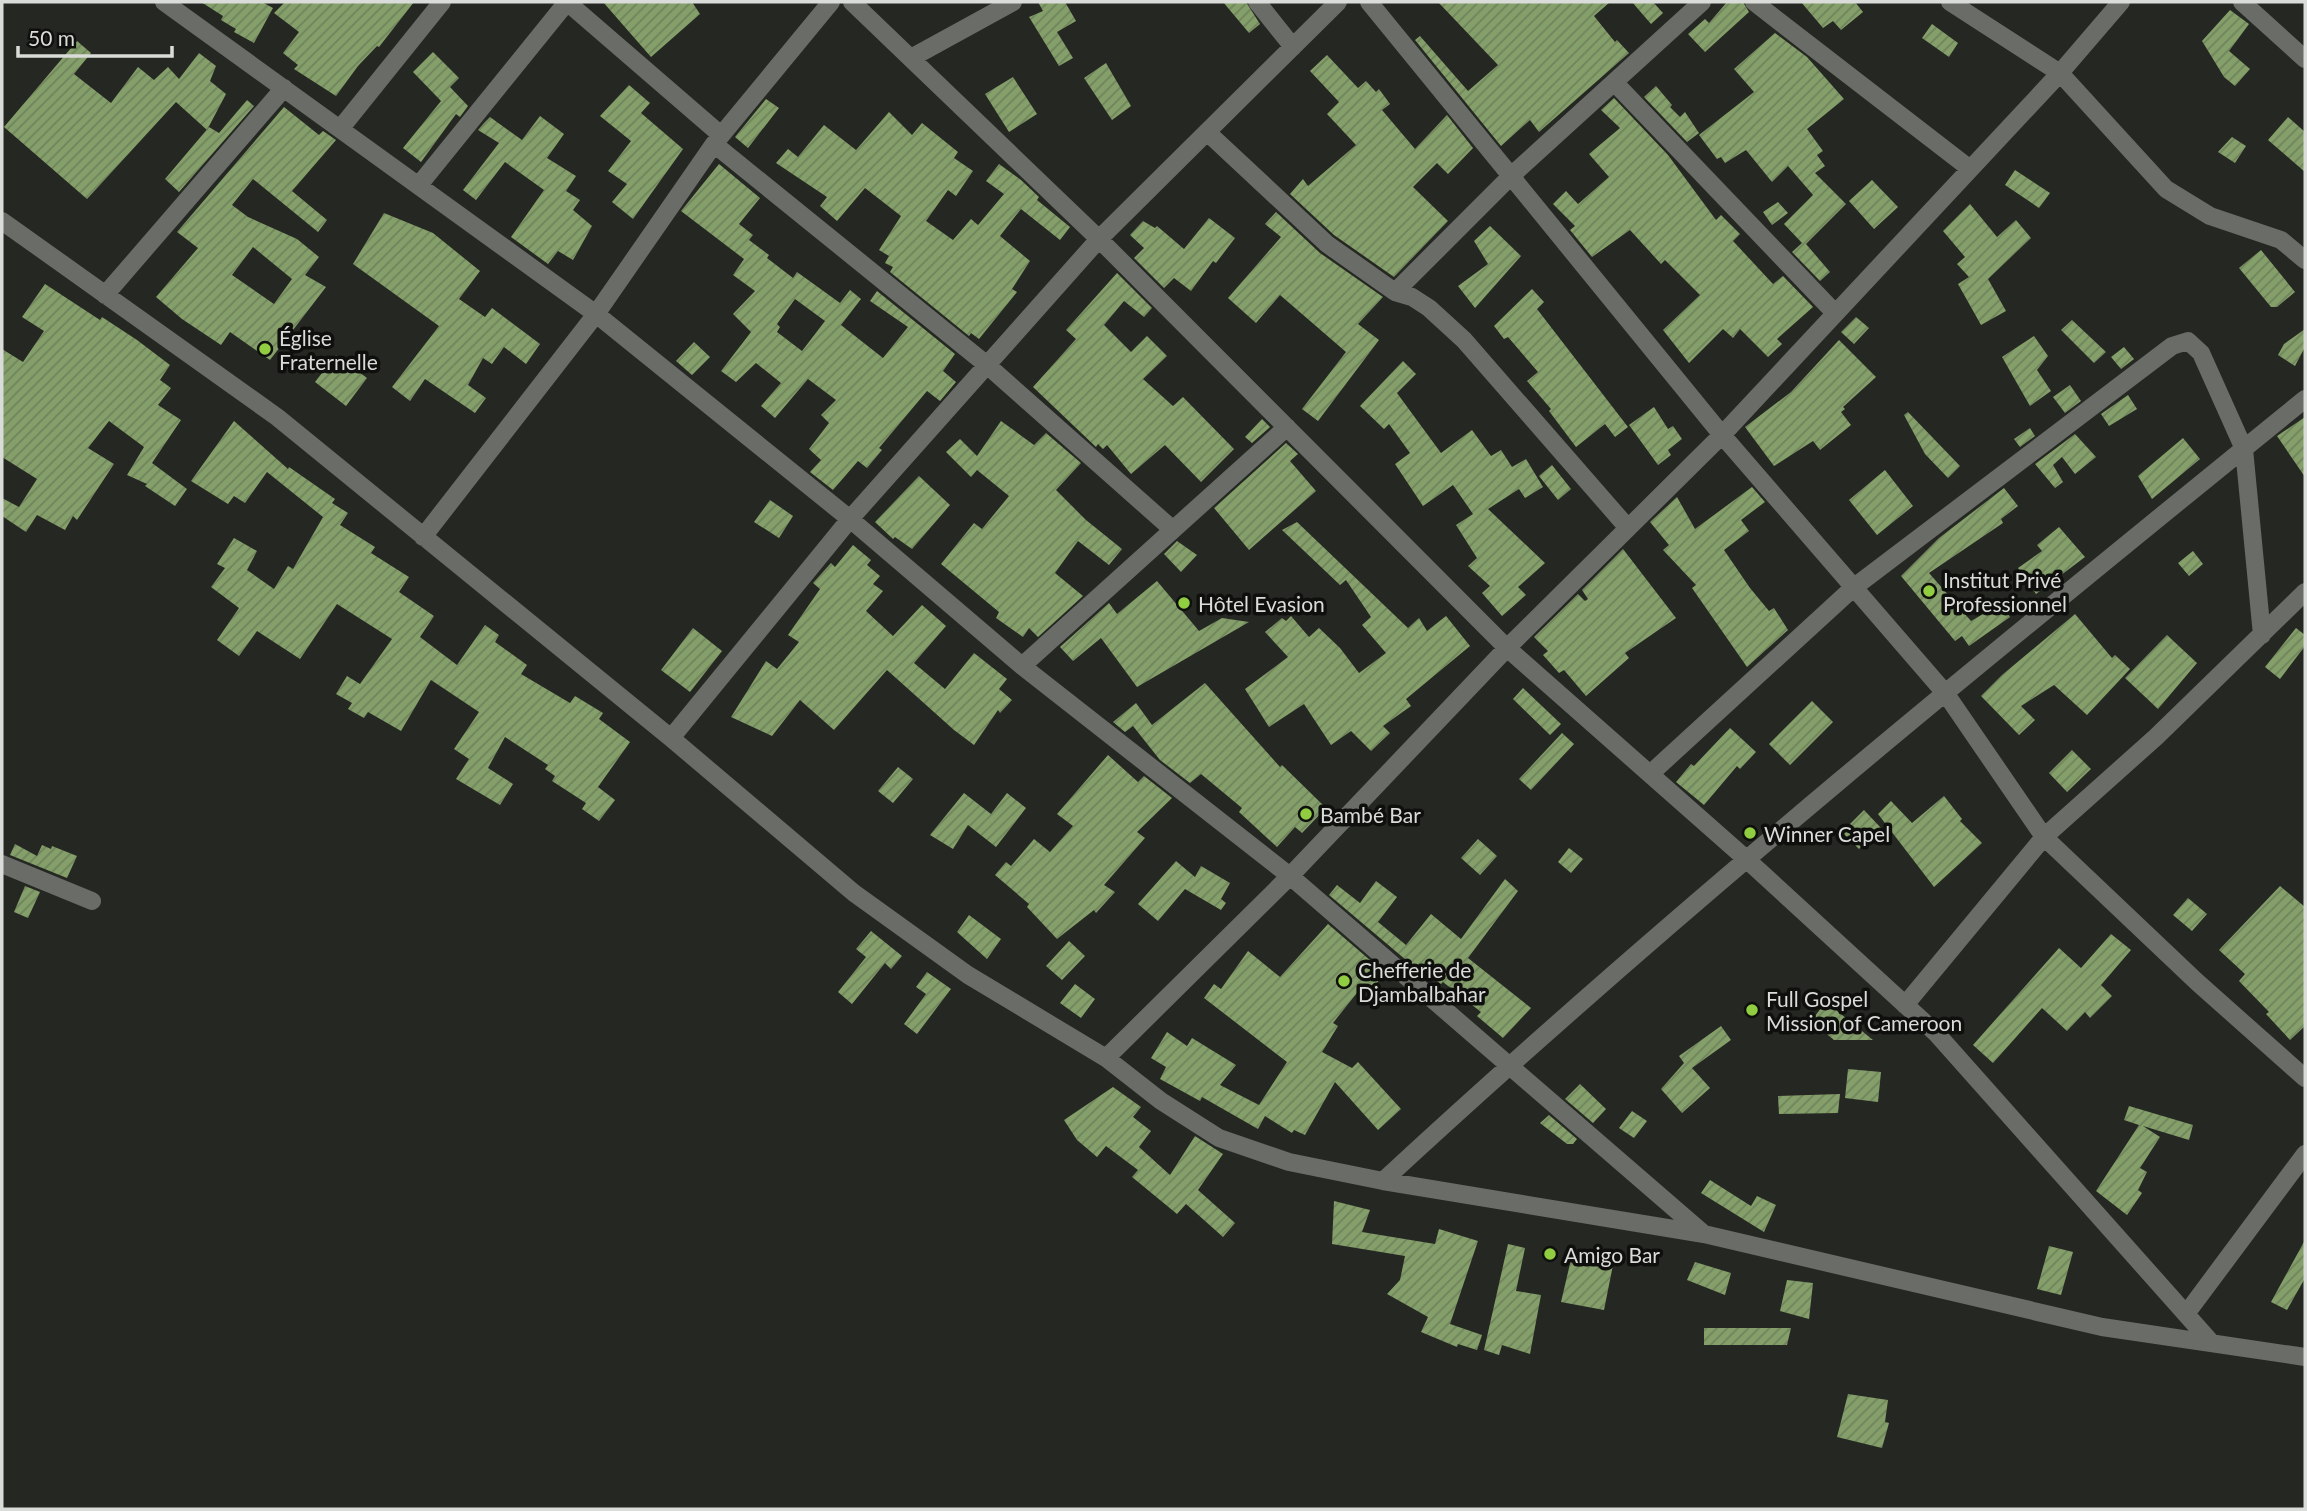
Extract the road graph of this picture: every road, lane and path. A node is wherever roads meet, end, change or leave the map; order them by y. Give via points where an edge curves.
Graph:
1 (163, 2) edge
2 (442, 2) edge
3 (567, 2) edge
4 (831, 2) edge
5 (852, 2) edge
6 (1013, 2) edge
7 (1257, 2) edge
8 (1338, 2) edge
9 (1369, 2) edge
10 (1702, 2) edge
11 (1754, 2) edge
12 (1950, 2) edge
13 (2121, 2) edge
14 (2242, 2) edge
15 (1293, 47) junction
16 (911, 58) junction
17 (2305, 60) edge
18 (2060, 73) junction
19 (1614, 82) junction
20 (284, 88) junction
21 (340, 129) junction
22 (1207, 132) junction
23 (718, 139) junction
24 (1969, 168) junction
25 (1511, 176) junction
26 (419, 185) junction
27 (2, 221) edge
28 (1099, 239) junction
29 (2305, 260) edge
30 (1395, 292) junction
31 (105, 295) junction
32 (1835, 313) junction
33 (596, 314) junction
34 (987, 365) junction
35 (2305, 400) edge
36 (1287, 427) junction
37 (1722, 435) junction
38 (2244, 449) junction
39 (850, 519) junction
40 (1628, 528) junction
41 (1172, 529) junction
42 (423, 537) junction
43 (1853, 588) junction
44 (2305, 592) edge
45 (2262, 635) junction
46 (1507, 648) junction
47 (1022, 666) junction
48 (1946, 694) junction
49 (671, 738) junction
50 (1650, 774) junction
51 (2044, 837) junction
52 (1745, 858) junction
53 (2, 864) edge
54 (1290, 876) junction
55 (92, 901) dead end
56 (1905, 1005) junction
57 (1106, 1058) junction
58 (1509, 1064) junction
59 (2305, 1078) edge
60 (2305, 1154) edge
61 (1383, 1181) junction
62 (1704, 1234) junction
63 (2186, 1314) junction
64 (2209, 1340) junction
65 (2305, 1357) edge

1 - 20 street
2 - 21 street
3 - 23 street
3 - 26 street
4 - 23 street
5 - 16 street
6 - 16 street
7 - 15 street
8 - 15 street
9 - 25 street
10 - 19 street
11 - 24 street
12 - 18 street
13 - 18 street
14 - 17 street
15 - 22 street
16 - 28 street
18 - 24 street
18 - 29 street via 2166,189 2210,216 2281,240
19 - 25 street
19 - 32 street
20 - 21 street
20 - 31 street
21 - 26 street
22 - 28 street
22 - 30 street via 1327,244
23 - 33 street
23 - 34 street
24 - 32 street
25 - 30 street
25 - 37 street
26 - 33 street
27 - 31 street
28 - 34 street
28 - 36 street
30 - 40 street via 1429,307 1464,340
31 - 42 street via 277,416
32 - 37 street
33 - 39 street
33 - 42 street
34 - 39 street
34 - 41 street
35 - 38 street
36 - 41 street
36 - 46 street
37 - 40 street
37 - 43 street
38 - 43 street via 2201,353 2188,341 2172,346
38 - 45 street
38 - 48 street
39 - 47 street
39 - 49 street
40 - 46 street
41 - 47 street
42 - 49 street
43 - 48 street
43 - 50 street
44 - 45 street
45 - 51 street
46 - 50 street
46 - 54 street
47 - 54 street
48 - 51 street
48 - 52 street
49 - 57 street via 854,893 968,975
50 - 52 street
51 - 56 street
51 - 59 street
52 - 56 street
52 - 58 street
53 - 55 street
54 - 57 street
54 - 58 street
56 - 63 street via 1936,1033
57 - 61 street via 1219,1138 1289,1162
58 - 61 street
58 - 62 street
60 - 63 street
61 - 62 street
62 - 64 street via 2102,1327
63 - 64 street
64 - 65 street

